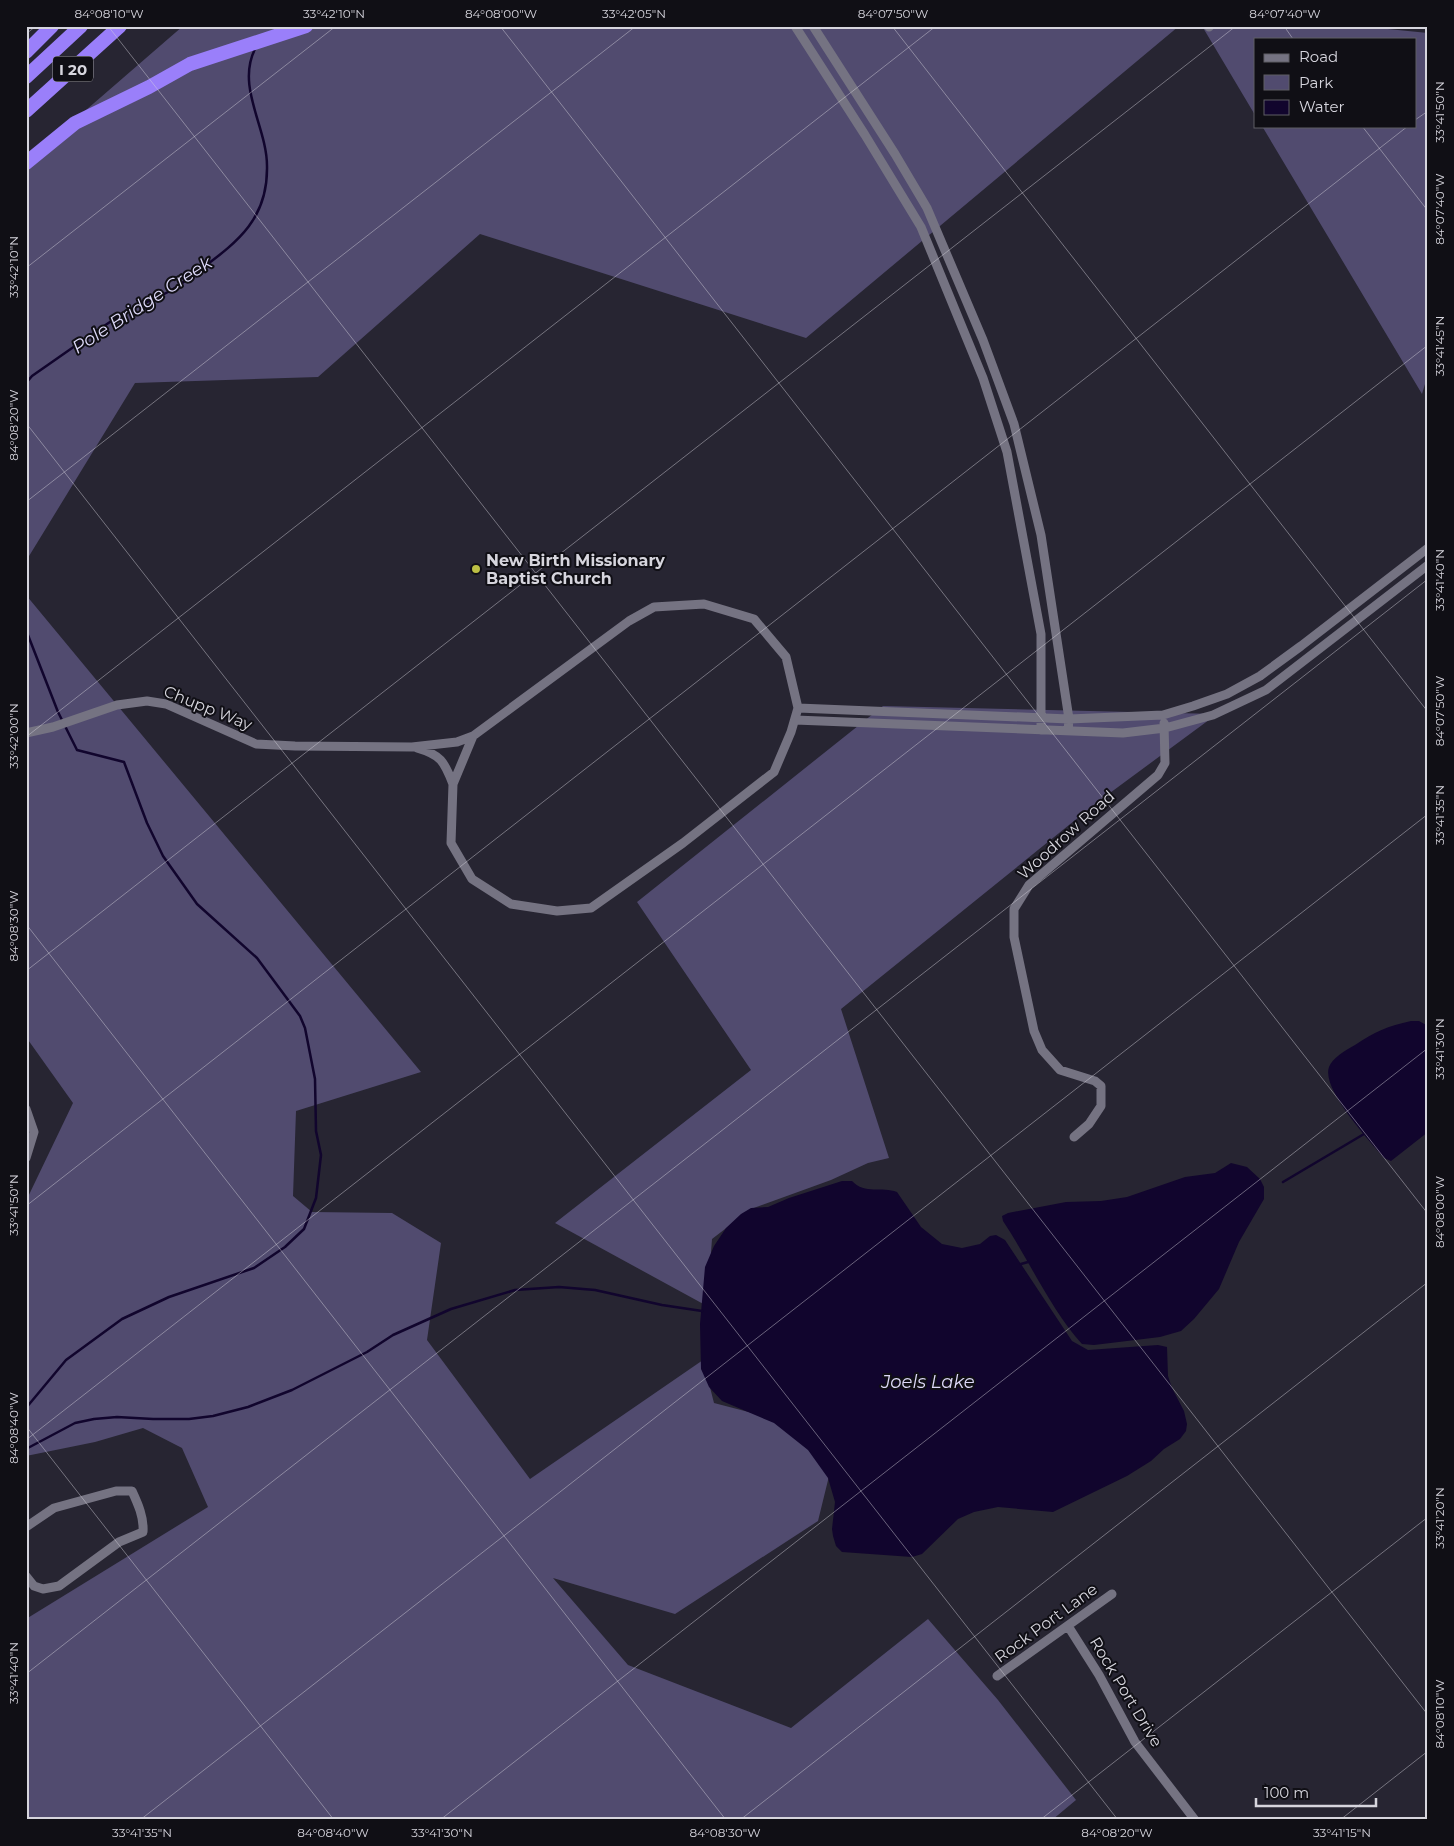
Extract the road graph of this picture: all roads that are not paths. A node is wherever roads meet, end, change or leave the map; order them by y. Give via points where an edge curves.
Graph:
1 (52, 26) edge
2 (81, 26) edge
3 (120, 26) edge
4 (795, 26) edge
5 (813, 26) edge
6 (300, 28) edge
7 (26, 52) edge
8 (26, 77) edge
9 (26, 111) edge
10 (26, 163) edge
11 (1428, 548) edge
12 (1428, 565) edge
13 (798, 708) junction
14 (1163, 715) junction
15 (1042, 718) junction
16 (1069, 718) junction
17 (794, 720) junction
18 (1165, 728) junction
19 (1041, 730) junction
20 (1068, 732) junction
21 (26, 733) edge
22 (473, 736) junction
23 (412, 747) junction
24 (453, 784) junction
25 (26, 1109) edge
26 (1074, 1138) dead end
27 (26, 1158) edge
28 (26, 1527) edge
29 (26, 1576) edge
30 (1112, 1594) dead end
31 (1068, 1626) junction
32 (998, 1676) dead end
33 (1195, 1820) edge

1 - 7 highway
2 - 8 highway, I 20
3 - 9 highway, I 20
4 - 15 street via 921,227 983,378 1007,452 1041,634
5 - 16 street via 927,208 1008,407 1041,535
6 - 10 highway via 190,64 75,123
11 - 14 street via 1260,676 1227,694
12 - 18 street via 1266,690 1213,715
13 - 15 street
13 - 17 street
13 - 22 street via 786,657 754,619 704,604 654,607 629,621
14 - 16 street
14 - 18 street, Woodrow Road
15 - 16 street
15 - 19 street
16 - 20 street
17 - 19 street
17 - 24 street via 774,772 684,843 591,908 557,911 511,904 472,879 451,843
18 - 20 street via 1123,733
18 - 26 street, Woodrow Road via 1165,763 1158,775 1029,885 1014,909 1014,937 1034,1031 1042,1050 1060,1070 1101,1086 1101,1106
19 - 20 street
21 - 23 street, Chupp Way via 117,705 147,701 166,704 256,744
22 - 23 street via 457,742
22 - 24 street
23 - 24 street via 432,752 445,764
25 - 27 street via 34,1132
28 - 29 street via 54,1508 116,1491 132,1491 144,1524 143,1532 119,1542 58,1586 43,1589 34,1586
30 - 31 street, Rock Port Lane
31 - 32 street, Rock Port Lane
31 - 33 street, Rock Port Drive via 1135,1742

